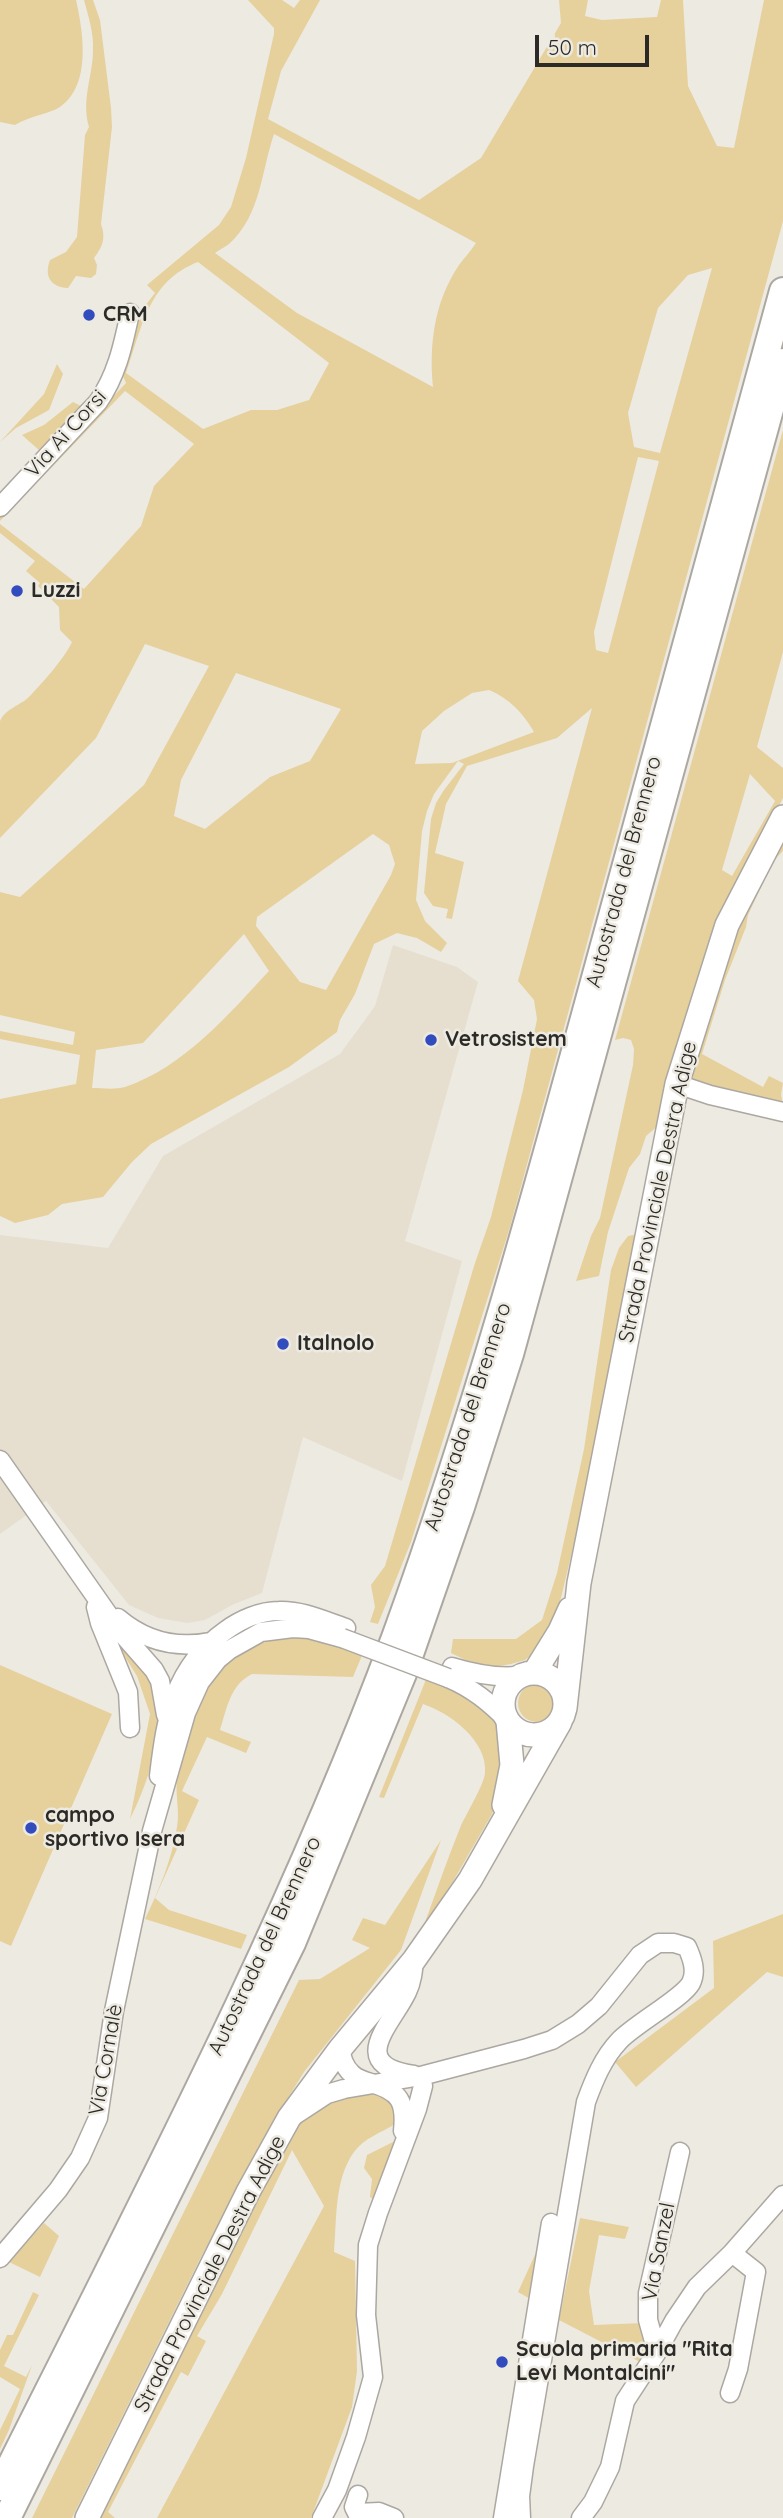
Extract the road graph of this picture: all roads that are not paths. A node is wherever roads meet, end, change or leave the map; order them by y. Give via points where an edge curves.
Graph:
1 (783, 291) edge
2 (130, 313) dead end
3 (783, 362) edge
4 (0, 507) edge
5 (783, 817) edge
6 (677, 1084) junction
7 (783, 1112) edge
8 (0, 1460) edge
9 (579, 1583) junction
10 (92, 1594) junction
11 (344, 1633) junction
12 (156, 1640) junction
13 (209, 1642) junction
14 (218, 1659) junction
15 (151, 1666) junction
16 (187, 1671) junction
17 (450, 1672) junction
18 (530, 1674) junction
19 (192, 1699) junction
20 (563, 1715) junction
21 (508, 1721) junction
22 (167, 1722) junction
23 (130, 1728) dead end
24 (152, 1831) junction
25 (494, 1835) junction
26 (414, 1960) junction
27 (340, 2049) junction
28 (421, 2076) junction
29 (377, 2084) junction
30 (289, 2119) junction
31 (680, 2152) dead end
32 (399, 2156) junction
33 (783, 2195) edge
34 (551, 2223) dead end
35 (732, 2253) junction
36 (0, 2258) edge
37 (657, 2352) junction
38 (730, 2393) dead end
39 (0, 2487) edge
40 (358, 2495) dead end
41 (6, 2518) edge
42 (87, 2518) edge
43 (322, 2518) edge
44 (394, 2518) edge
45 (503, 2518) edge
46 (521, 2518) edge
47 (581, 2518) edge

1 - 39 highway, Autostrada del Brennero via 507,1295 416,1579 337,1787 274,1932
2 - 4 street, Via Ai Corsi via 113,379 98,402
3 - 41 highway, Autostrada del Brennero via 510,1354 404,1671 292,1943
5 - 6 main road, Strada Provinciale Destra Adige via 727,925
6 - 7 street
6 - 9 main road, Strada Provinciale Destra Adige
8 - 10 street
9 - 18 main road, Strada Provinciale Destra Adige via 560,1631
9 - 20 main road, Strada Provinciale Destra Adige
10 - 12 street via 124,1622
10 - 15 street
10 - 23 street via 128,1692
11 - 13 street via 310,1615 280,1611 243,1620
11 - 14 street via 280,1628 253,1636
11 - 17 street, bridge
12 - 13 street via 182,1646
12 - 16 street
13 - 16 street
14 - 16 street via 197,1671
14 - 19 street
15 - 16 street
15 - 22 street via 160,1681
16 - 19 street
16 - 22 street
17 - 18 street
17 - 21 street
18 - 20 main road via 549,1677 560,1687
18 - 21 main road via 516,1679 505,1694
19 - 24 street
20 - 21 main road via 547,1733 538,1735 521,1732
20 - 25 main road, Strada Provinciale Destra Adige
21 - 25 main road, Strada Provinciale Destra Adige via 511,1776
22 - 24 street
24 - 36 street, Via Cornalè via 114,2011 98,2118 80,2158 58,2190
25 - 26 main road, Strada Provinciale Destra Adige via 470,1880
26 - 27 main road, Strada Provinciale Destra Adige
26 - 28 street via 409,1990 377,2043 377,2053 391,2068
27 - 29 street via 351,2074
27 - 30 main road, Strada Provinciale Destra Adige
28 - 29 street
28 - 32 street via 421,2094
28 - 46 street via 552,2040 600,2006 640,1955 658,1943 687,1947 692,1957 691,1983 618,2042 586,2102 524,2466
29 - 30 street via 327,2094
29 - 32 street via 403,2104
30 - 42 main road, Strada Provinciale Destra Adige via 248,2192
31 - 37 street, Via Sanzel via 648,2293 648,2320
32 - 43 street via 366,2260 373,2377 341,2480
33 - 35 street
34 - 45 street
35 - 37 street via 697,2287
35 - 38 street via 756,2272
37 - 47 street via 625,2401 610,2467
40 - 44 street via 357,2513 379,2512

